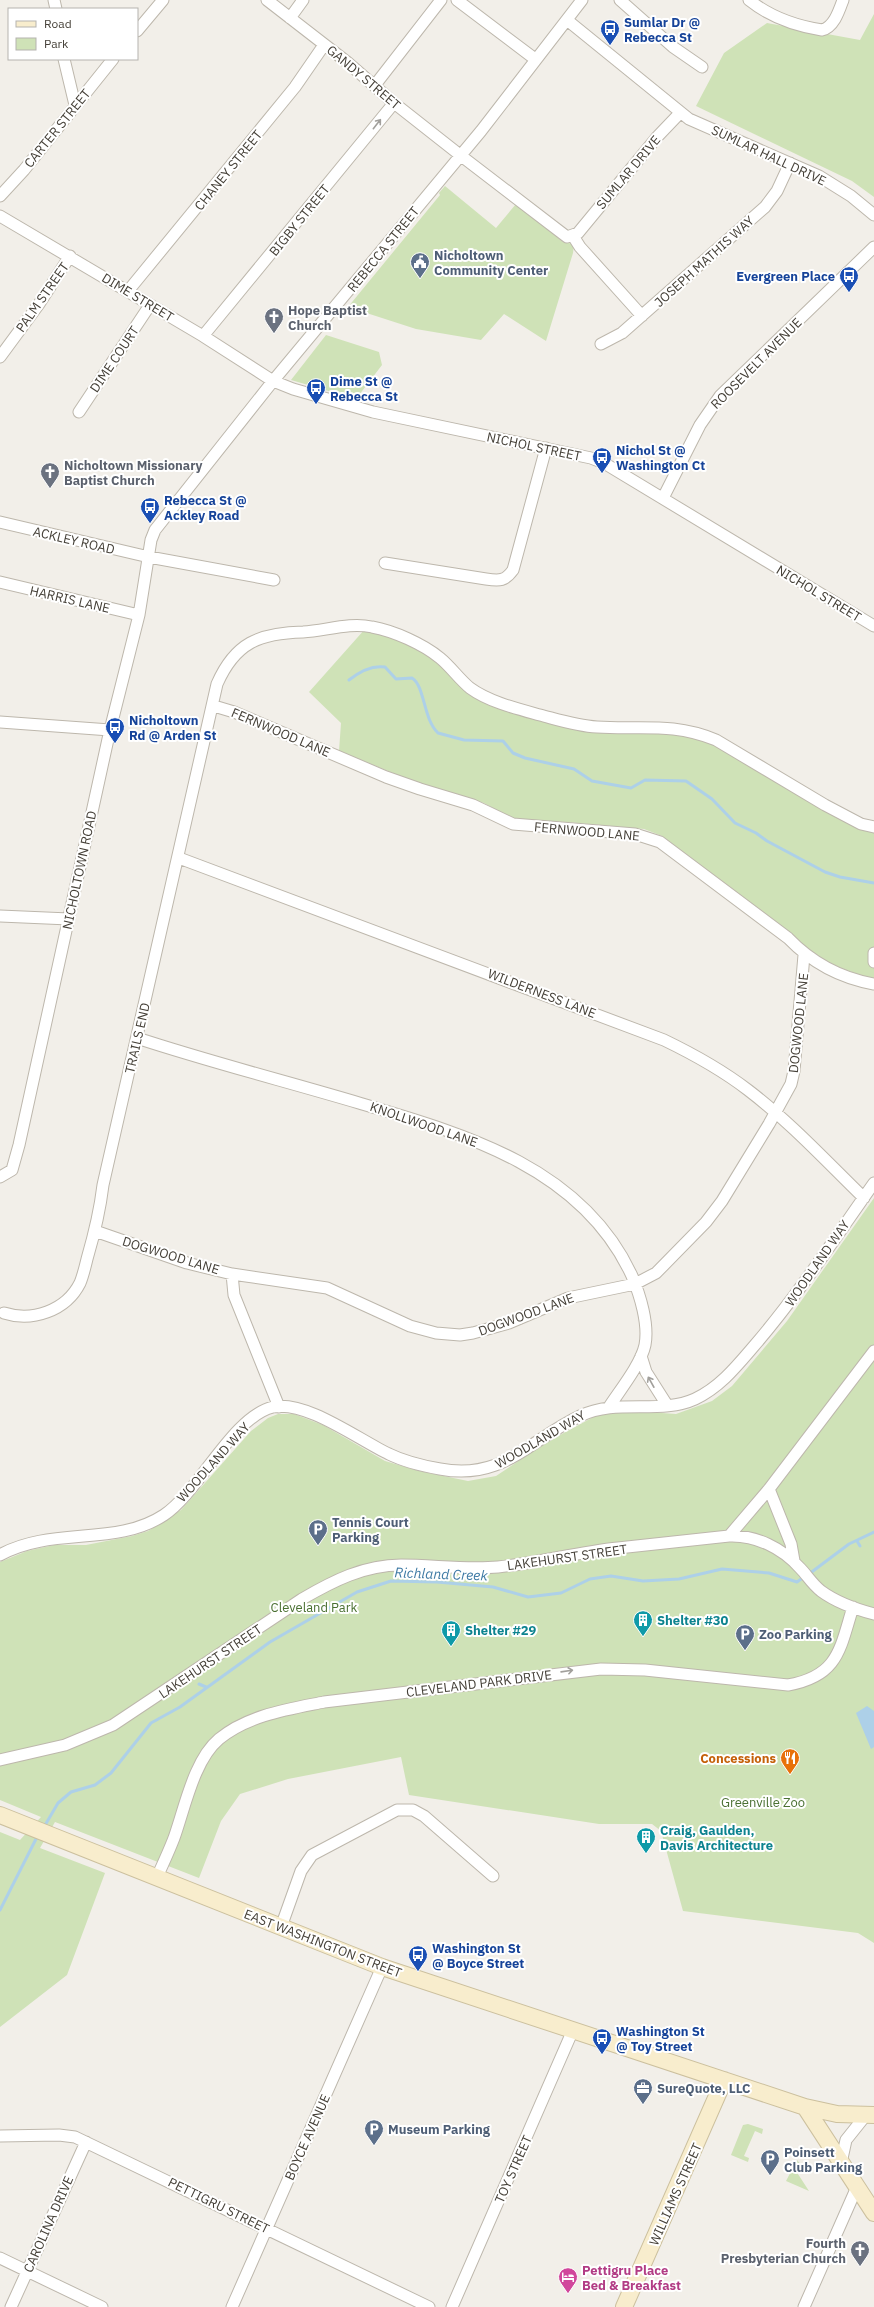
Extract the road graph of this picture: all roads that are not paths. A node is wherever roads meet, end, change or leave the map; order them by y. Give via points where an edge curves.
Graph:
1 (163, 0) edge
2 (267, 0) edge
3 (303, 0) edge
4 (441, 0) edge
5 (457, 0) edge
6 (582, 0) edge
7 (620, 0) edge
8 (749, 0) edge
9 (843, 0) edge
10 (290, 18) junction
11 (567, 20) junction
12 (138, 30) edge
13 (324, 45) junction
14 (535, 59) junction
15 (64, 60) edge
16 (112, 60) edge
17 (702, 67) dead end
18 (375, 85) junction
19 (394, 103) junction
20 (75, 105) junction
21 (680, 113) junction
22 (460, 155) junction
23 (790, 163) junction
24 (0, 196) edge
25 (874, 215) edge
26 (0, 216) edge
27 (573, 236) junction
28 (874, 247) edge
29 (70, 256) junction
30 (128, 291) junction
31 (150, 305) junction
32 (642, 316) junction
33 (203, 336) junction
34 (601, 344) dead end
35 (0, 357) edge
36 (274, 381) junction
37 (79, 412) dead end
38 (546, 448) junction
39 (663, 498) junction
40 (0, 522) edge
41 (148, 558) junction
42 (385, 563) dead end
43 (274, 580) dead end
44 (0, 582) edge
45 (139, 615) junction
46 (874, 626) edge
47 (214, 706) junction
48 (0, 722) edge
49 (110, 730) junction
50 (874, 827) edge
51 (179, 858) junction
52 (0, 916) edge
53 (69, 919) junction
54 (874, 953) edge
55 (804, 955) junction
56 (874, 962) edge
57 (874, 984) edge
58 (137, 1038) junction
59 (776, 1113) junction
60 (0, 1177) edge
61 (874, 1183) edge
62 (864, 1198) junction
63 (95, 1231) junction
64 (232, 1274) junction
65 (635, 1284) junction
66 (4, 1313) dead end
67 (874, 1351) edge
68 (641, 1356) junction
69 (667, 1404) junction
70 (279, 1407) junction
71 (609, 1407) junction
72 (769, 1489) junction
73 (730, 1536) junction
74 (0, 1555) edge
75 (797, 1565) junction
76 (853, 1607) junction
77 (874, 1614) edge
78 (0, 1760) edge
79 (0, 1815) edge
80 (493, 1876) dead end
81 (157, 1877) junction
82 (281, 1927) junction
83 (382, 1967) junction
84 (573, 2030) junction
85 (724, 2080) junction
86 (804, 2107) junction
87 (870, 2115) edge
88 (0, 2136) edge
89 (86, 2142) junction
90 (841, 2163) junction
91 (857, 2187) junction
92 (874, 2213) edge
93 (267, 2228) junction
94 (0, 2258) edge
95 (27, 2271) junction
96 (11, 2307) edge
97 (102, 2307) edge
98 (232, 2307) edge
99 (429, 2307) edge
100 (452, 2307) edge
101 (624, 2307) edge
102 (804, 2307) edge

1 - 12 street
2 - 10 street, GANDY STREET
3 - 10 street
4 - 18 street
5 - 14 street
6 - 11 street, REBECCA STREET
7 - 17 street via 673,47
8 - 9 street via 776,17 822,30 833,22
10 - 13 street, GANDY STREET
11 - 14 street, REBECCA STREET
11 - 21 street
13 - 18 street, GANDY STREET
13 - 30 street, CHANEY STREET via 295,87
14 - 22 street, REBECCA STREET
15 - 20 street
16 - 20 street, CARTER STREET
18 - 19 street, GANDY STREET
19 - 22 street, GANDY STREET
33 -> 19 street, BIGBY STREET
20 - 24 street, CARTER STREET
21 - 23 street, SUMLAR HALL DRIVE via 688,119
21 - 27 street, SUMLAR DRIVE
22 - 27 street via 561,234
22 - 36 street, REBECCA STREET
23 - 25 street, SUMLAR HALL DRIVE via 819,176 851,196
23 - 32 street, JOSEPH MATHIS WAY via 772,200
26 - 29 street, DIME STREET
27 - 32 street
28 - 39 street, ROOSEVELT AVENUE via 720,396 700,425
29 - 30 street, DIME STREET
29 - 35 street, PALM STREET
30 - 31 street, DIME STREET
31 - 33 street, DIME STREET
31 - 37 street, DIME COURT
32 - 34 street, JOSEPH MATHIS WAY via 622,334
33 - 36 street, DIME STREET
36 - 38 street, NICHOL STREET via 372,412
36 - 41 street, REBECCA STREET via 161,521 151,540
38 - 39 street, NICHOL STREET via 604,462
38 - 42 street via 513,570 508,578 502,581 486,580
39 - 46 street, NICHOL STREET
40 - 41 street, ACKLEY ROAD
41 - 43 street, ACKLEY ROAD
41 - 45 street, NICHOLTOWN ROAD
44 - 45 street, HARRIS LANE
45 - 49 street, NICHOLTOWN ROAD
47 - 50 street, FERNWOOD LANE via 217,684 223,670 244,645 255,639 286,632 355,626 373,627 403,638 439,657 470,688 480,694 539,715 578,725 670,727 700,733 825,805 862,824
47 - 51 street, TRAILS END
47 - 55 street, FERNWOOD LANE via 234,712 386,777 474,805 513,824 635,834 660,842 788,938
48 - 49 street
49 - 53 street, NICHOLTOWN ROAD
51 - 58 street, TRAILS END
51 - 59 street, WILDERNESS LANE via 664,1040 727,1075
52 - 53 street
53 - 60 street, NICHOLTOWN ROAD via 12,1170
54 - 56 street
55 - 57 street, FERNWOOD LANE via 848,978
55 - 59 street, DOGWOOD LANE via 794,1071 791,1084
58 - 63 street, TRAILS END
58 - 65 street, KNOLLWOOD LANE via 443,1128 482,1144 546,1178 579,1203 623,1256
59 - 62 street, WILDERNESS LANE
59 - 65 street, DOGWOOD LANE via 736,1180 706,1222 656,1273
61 - 62 street, WOODLAND WAY
62 - 69 street, WOODLAND WAY via 780,1316 729,1375 695,1399
63 - 64 street, DOGWOOD LANE via 187,1263
63 - 66 street, TRAILS END via 80,1283 63,1303 33,1316
64 - 65 street, DOGWOOD LANE via 327,1288 410,1326 436,1333 460,1335 509,1323 568,1298
64 - 70 street via 234,1295
65 - 68 street, KNOLLWOOD LANE via 643,1312 645,1345
67 - 72 street
69 -> 68 street via 646,1372
68 - 71 street, KNOLLWOOD LANE
69 - 71 street, WOODLAND WAY
70 - 71 street, WOODLAND WAY via 294,1408 326,1419 358,1439 404,1460 442,1470 469,1472 480,1471 507,1461 563,1424 590,1411
70 - 74 street, WOODLAND WAY via 266,1410 248,1421 173,1507 144,1526 120,1532 43,1539 13,1548
72 - 73 street
72 - 75 street
73 - 75 street, LAKEHURST STREET via 743,1536 768,1544
73 - 78 street, LAKEHURST STREET via 617,1548 534,1563 495,1567 399,1565 374,1567 348,1574 302,1600 112,1725 65,1745
75 - 76 street via 828,1596
76 - 77 street
81 -> 76 street, CLEVELAND PARK DRIVE via 202,1760 213,1745 229,1732 265,1716 324,1702 578,1670 621,1668 788,1685 811,1679 834,1662 840,1653
79 - 81 street, EAST WASHINGTON STREET
80 - 82 street via 424,1816 414,1810 397,1810 312,1855 301,1871
81 - 82 street, EAST WASHINGTON STREET
82 - 83 street, EAST WASHINGTON STREET
83 - 84 street, EAST WASHINGTON STREET
83 - 93 street, BOYCE AVENUE
84 - 85 street, EAST WASHINGTON STREET
84 - 100 street, TOY STREET
85 - 86 street, EAST WASHINGTON STREET
85 - 101 street, WILLIAMS STREET
86 - 87 street, EAST WASHINGTON STREET via 837,2114
86 - 90 street
87 - 90 street via 846,2140
88 - 89 street, PETTIGRU STREET via 59,2135 75,2137
89 - 93 street, PETTIGRU STREET
89 - 95 street, CAROLINA DRIVE
90 - 91 street
91 - 92 street
91 - 102 street
93 - 98 street, BOYCE AVENUE
93 - 99 street, PETTIGRU STREET
94 - 95 street
95 - 96 street, CAROLINA DRIVE
95 - 97 street

